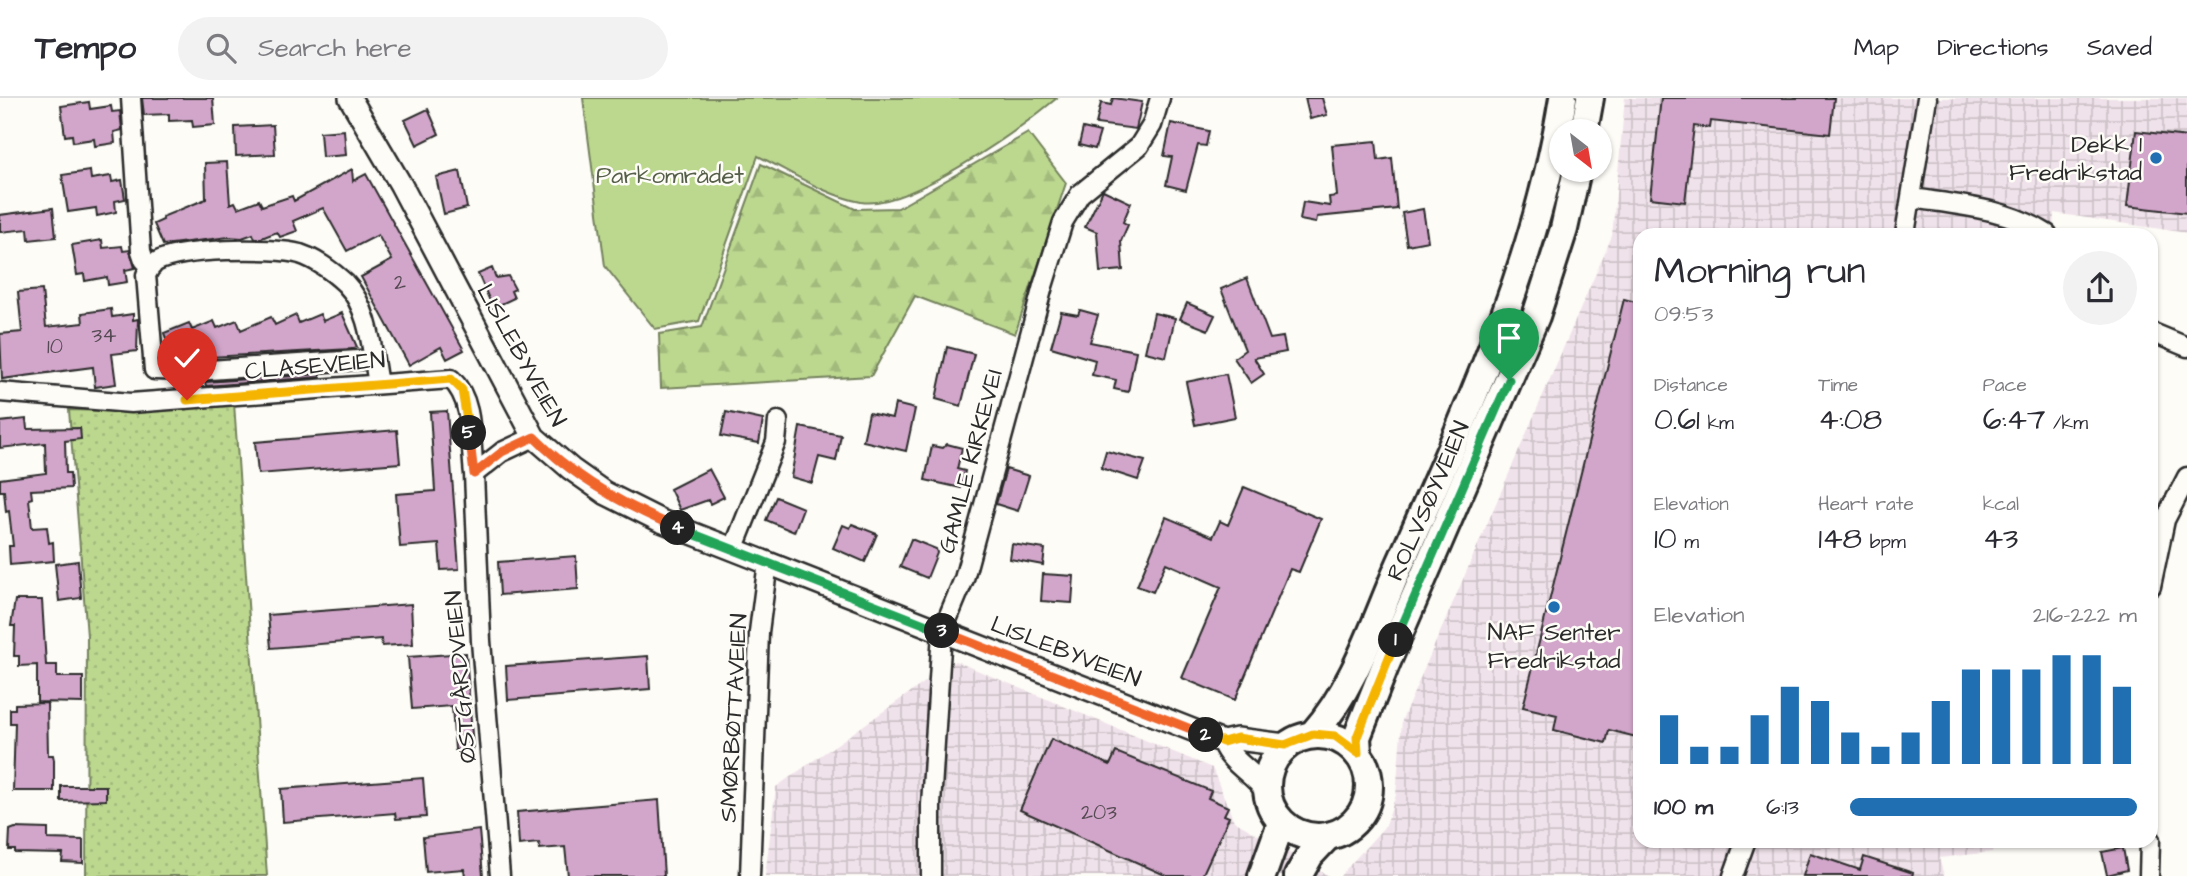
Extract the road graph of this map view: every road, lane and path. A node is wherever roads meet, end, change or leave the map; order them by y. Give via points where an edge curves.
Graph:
1 (131, 98) edge
2 (350, 98) edge
3 (1160, 98) edge
4 (1563, 98) edge
5 (1590, 98) edge
6 (1927, 98) edge
7 (1586, 119) edge
8 (1574, 182) edge
9 (1912, 198) junction
10 (1906, 228) edge
11 (2035, 228) edge
12 (152, 266) junction
13 (2158, 335) edge
14 (2187, 346) edge
15 (373, 359) junction
16 (378, 384) junction
17 (462, 390) joint
18 (0, 392) edge
19 (778, 422) dead end
20 (534, 437) junction
21 (474, 474) junction
22 (2187, 477) edge
23 (733, 550) junction
24 (2158, 553) edge
25 (768, 562) junction
26 (943, 632) junction
27 (1313, 734) junction
28 (1223, 742) junction
29 (1285, 745) junction
30 (1358, 753) junction
31 (1266, 790) junction
32 (1281, 823) junction
33 (1327, 837) junction
34 (1743, 848) edge
35 (2150, 848) edge
36 (499, 876) edge
37 (750, 876) edge
38 (931, 876) edge
39 (1262, 876) edge
40 (1298, 876) edge
41 (1734, 876) edge
42 (2150, 876) edge

1 - 12 street via 141,251
2 - 20 street, LISLEBYVEIEN
3 - 26 street, GAMLE KIRKEVEI via 1139,146 1080,194 1063,222 964,579
4 - 27 main road, ROLVSØYVEIEN via 1536,224 1510,306 1347,685
5 - 7 main road
6 - 9 street
8 - 30 main road, ROLVSØYVEIEN via 1536,316 1386,664 1357,737
9 - 10 street
9 - 11 street via 1984,208
12 - 15 street via 181,256 258,248 302,255 349,289 363,314
12 - 15 street via 145,281 154,370
13 - 14 street
15 - 16 street
16 - 17 street, CLASEVEIEN via 451,379
16 - 18 street, CLASEVEIEN via 131,403
17 - 21 street, ØSTGÅRDVEIEN
19 - 23 street via 776,442
20 - 21 street via 502,452
20 - 23 street, LISLEBYVEIEN via 605,493
21 - 36 street, ØSTGÅRDVEIEN via 477,587
22 - 24 street via 2165,520
23 - 25 street, LISLEBYVEIEN
25 - 26 street, LISLEBYVEIEN
25 - 37 street, SMØRBØTTAVEIEN via 759,632
26 - 28 street, LISLEBYVEIEN
26 - 38 street, GAMLE KIRKEVEI via 930,805
27 - 29 main road
27 - 30 main road via 1335,736
28 - 29 street, LISLEBYVEIEN via 1237,738
28 - 31 street, LISLEBYVEIEN via 1228,755 1255,775
29 - 31 main road via 1269,766
30 - 33 main road via 1368,771 1369,794 1362,814 1345,830
31 - 32 main road
32 - 33 main road via 1300,835
32 - 39 main road
33 - 40 main road
34 - 41 street
35 - 42 street

